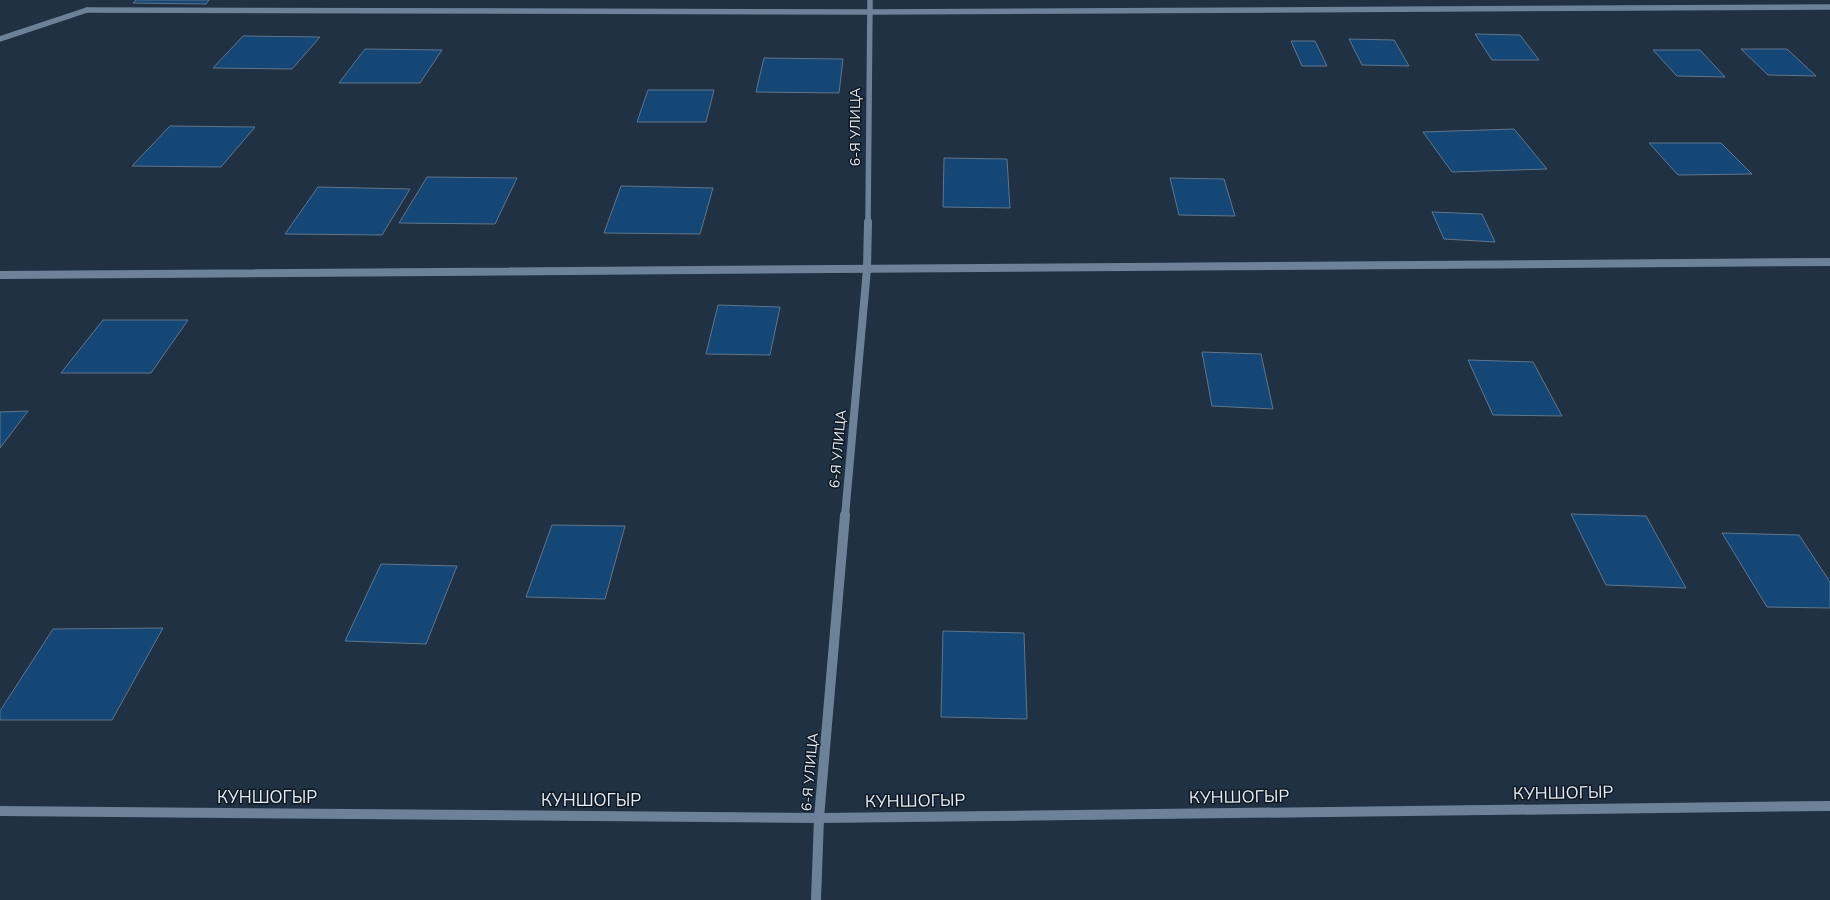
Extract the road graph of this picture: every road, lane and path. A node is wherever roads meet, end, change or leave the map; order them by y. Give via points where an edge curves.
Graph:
1 (870, 0) edge
2 (1830, 7) edge
3 (869, 12) junction
4 (0, 39) edge
5 (1830, 262) edge
6 (867, 269) junction
7 (0, 275) edge
8 (1830, 806) edge
9 (0, 811) edge
10 (819, 818) junction
11 (816, 900) edge

1 - 3 street, 6-Я УЛИЦА
2 - 3 street
3 - 4 street via 87,10
3 - 6 street, 6-Я УЛИЦА
5 - 6 street
6 - 7 street
6 - 10 street, 6-Я УЛИЦА
8 - 10 street, КУНШОГЫР
9 - 10 street, КУНШОГЫР
10 - 11 street, 6-Я УЛИЦА

